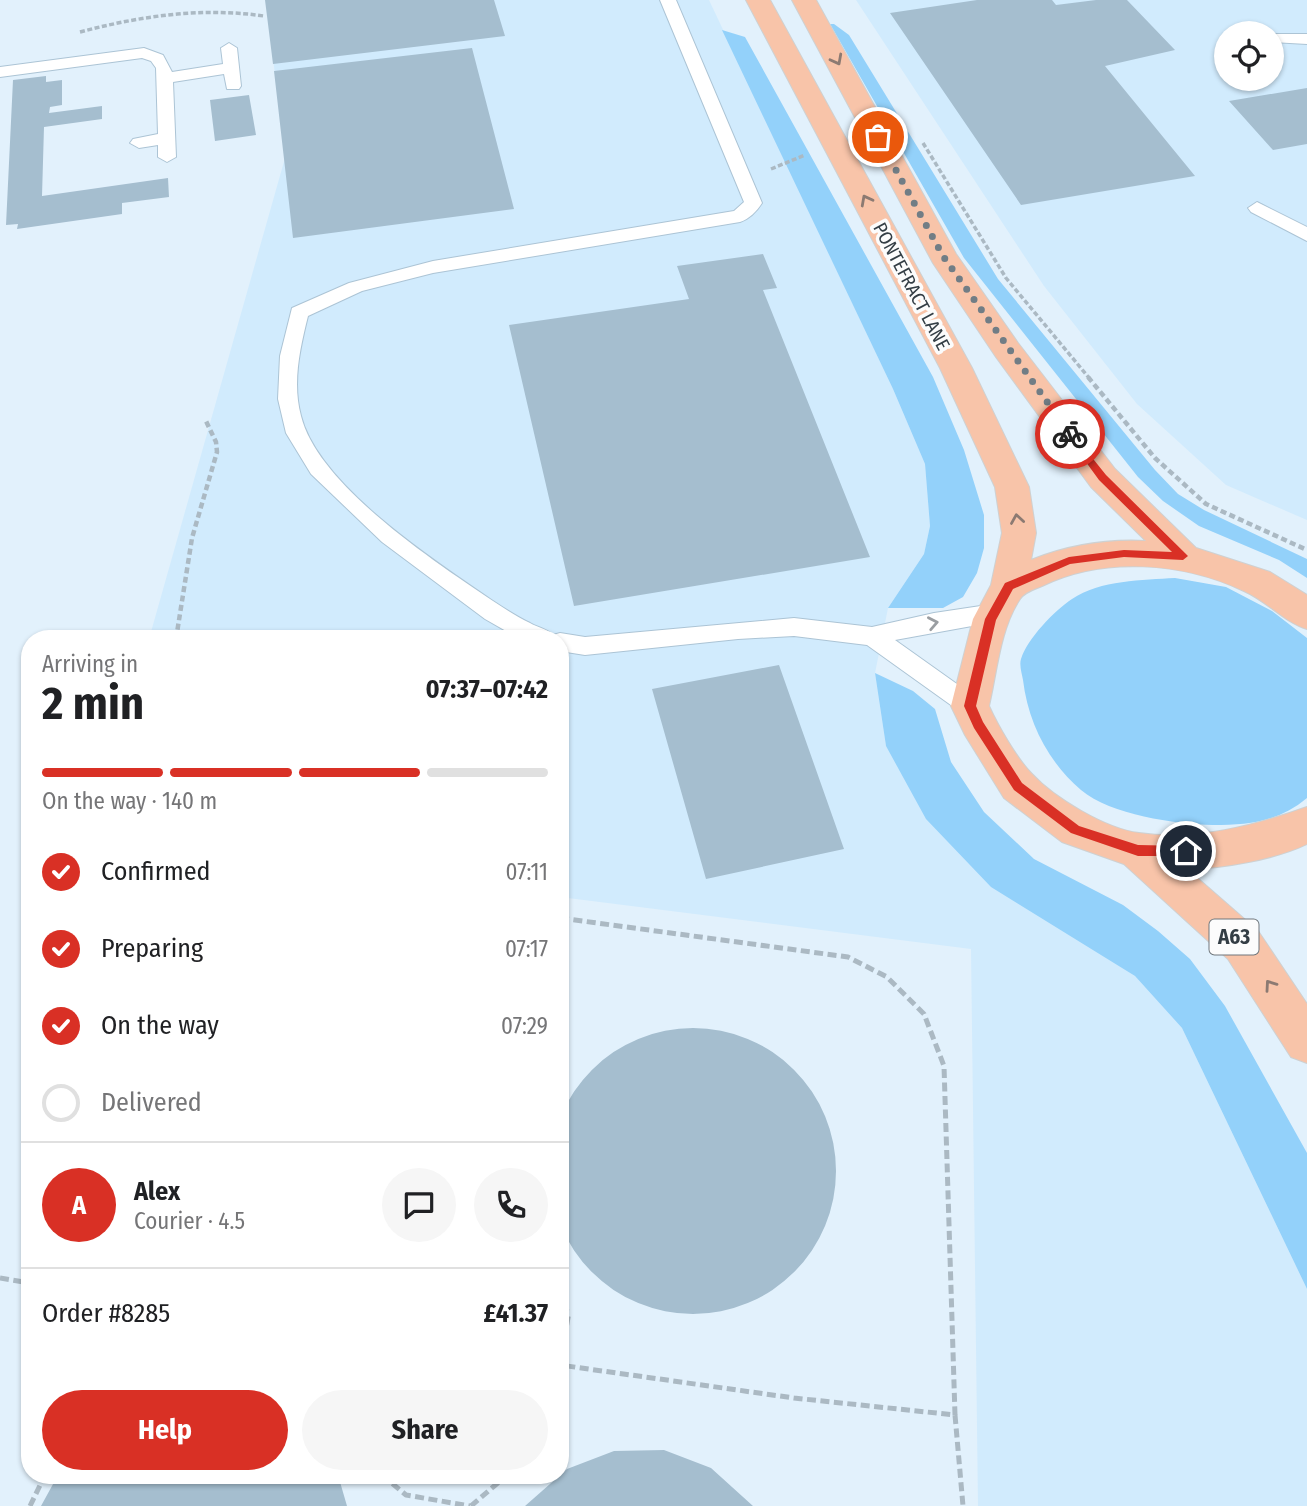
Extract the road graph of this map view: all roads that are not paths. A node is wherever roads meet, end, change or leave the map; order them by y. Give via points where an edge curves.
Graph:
1 (668, 0) edge
2 (758, 0) edge
3 (804, 0) edge
4 (1284, 38) edge
5 (1307, 39) edge
6 (229, 48) dead end
7 (231, 68) junction
8 (0, 72) edge
9 (164, 78) junction
10 (233, 86) dead end
11 (166, 138) junction
12 (139, 143) dead end
13 (167, 156) dead end
14 (1257, 208) dead end
15 (1307, 235) edge
16 (1183, 556) junction
17 (1002, 600) junction
18 (1307, 615) edge
19 (525, 630) edge
20 (872, 636) junction
21 (569, 643) edge
22 (970, 706) junction
23 (1307, 824) edge
24 (1138, 851) junction
25 (1307, 1042) edge

1 - 19 lane via 753,203 740,216 433,267 356,287 299,312 287,366 286,397 294,429 319,470 429,566
17 -> 2 highway, PONTEFRACT LANE via 1019,533 1012,487 956,368
3 -> 16 highway, PONTEFRACT LANE via 943,256 1007,350 1103,478
4 - 5 lane
6 - 7 lane
7 - 9 lane
7 - 10 lane
8 - 9 lane via 144,53 157,58
9 - 11 lane
11 - 12 lane
11 - 13 lane
14 - 15 lane
16 - 17 highway via 1124,554 1069,561
16 - 18 highway via 1242,576 1295,603
20 -> 17 lane
17 - 22 highway, PONTEFRACT LANE
20 - 21 lane via 794,627 585,646
20 - 22 lane
22 - 24 highway, A63 via 1018,786 1076,830
23 - 24 highway, A63 via 1287,834 1210,851
25 -> 24 highway, A63 via 1243,946

